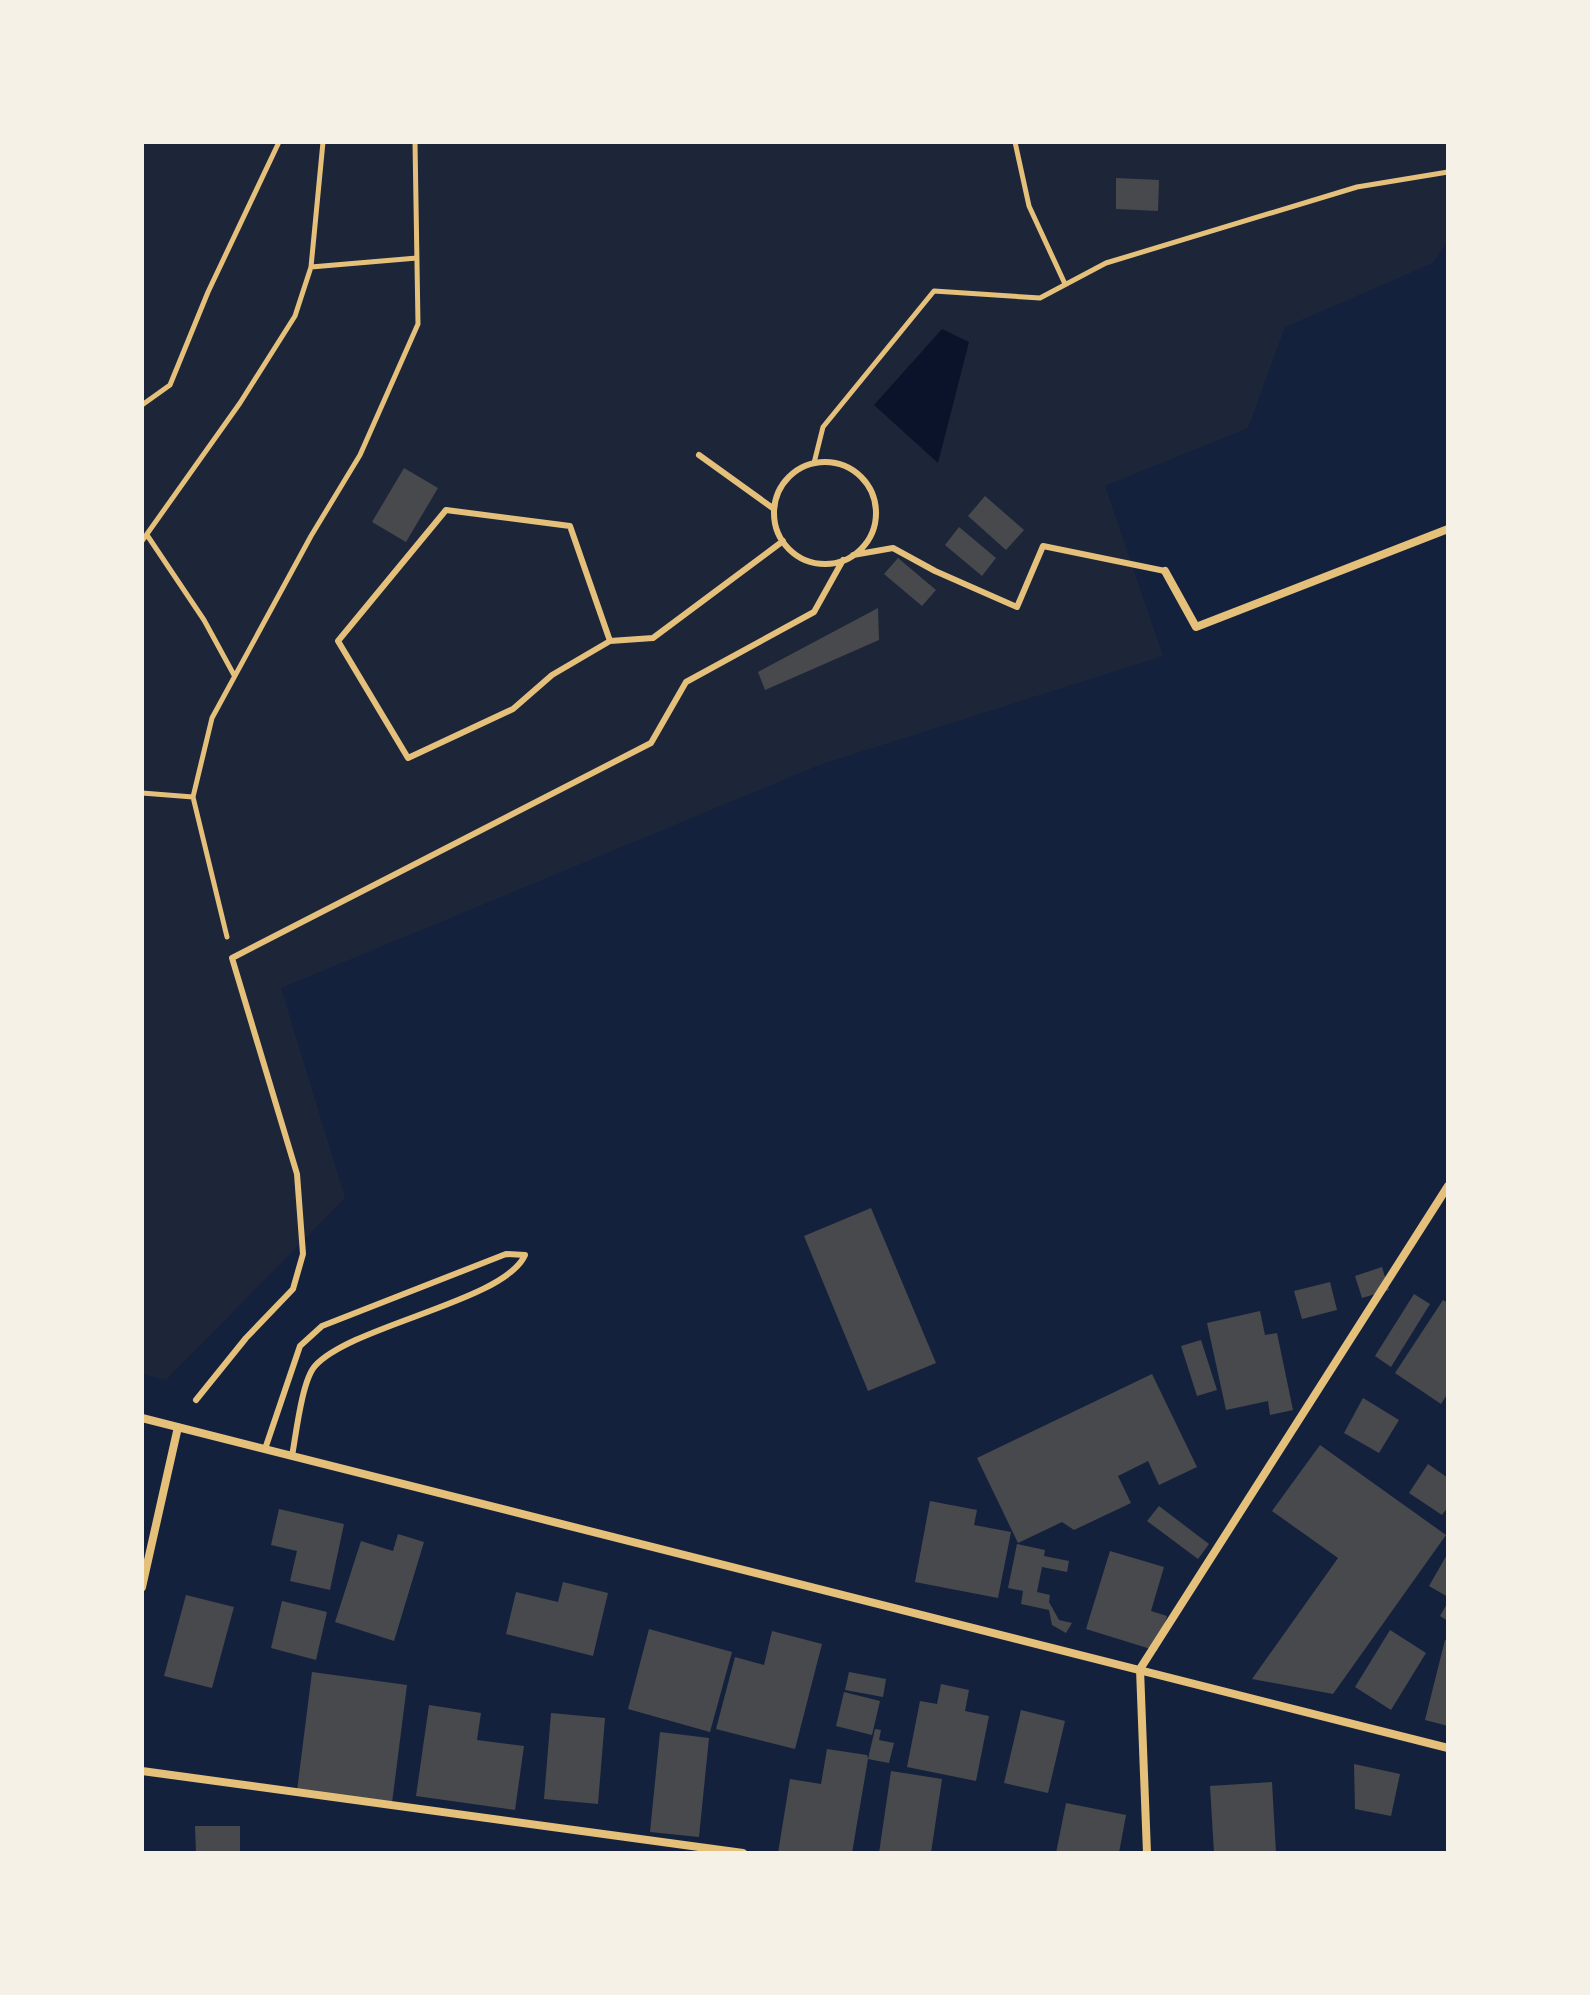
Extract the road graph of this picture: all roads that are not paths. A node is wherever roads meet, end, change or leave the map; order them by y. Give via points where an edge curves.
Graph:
1 (699, 455) dead end
2 (774, 509) junction
3 (1448, 529) edge
4 (783, 541) junction
5 (853, 555) junction
6 (843, 560) junction
7 (1165, 571) joint
8 (610, 641) junction
9 (1448, 1186) edge
10 (196, 1400) dead end
11 (142, 1418) edge
12 (178, 1427) junction
13 (265, 1449) junction
14 (292, 1456) junction
15 (142, 1587) edge
16 (1140, 1669) junction
17 (1448, 1748) edge
18 (142, 1771) edge
19 (743, 1853) edge
20 (1147, 1853) edge

1 - 2 lane
2 - 4 lane
2 - 5 lane via 786,479 799,469 830,462 846,467 870,489 875,505 869,538
3 - 7 street via 1196,627
4 - 6 lane via 810,561
4 - 8 lane via 653,638
5 - 6 lane
5 - 7 lane via 893,548 1017,607 1043,546
6 - 10 lane via 814,612 686,682 651,743 232,958 297,1174 303,1254 293,1289
8 - 8 lane via 552,675 513,709 408,758 338,641 446,510 570,526
9 - 16 street
11 - 12 street
12 - 13 street
12 - 15 street
13 - 14 street
13 - 14 lane via 300,1346 322,1326 506,1254 525,1255 520,1268 337,1349 312,1367
14 - 16 street
16 - 17 street
16 - 20 street
18 - 19 street

